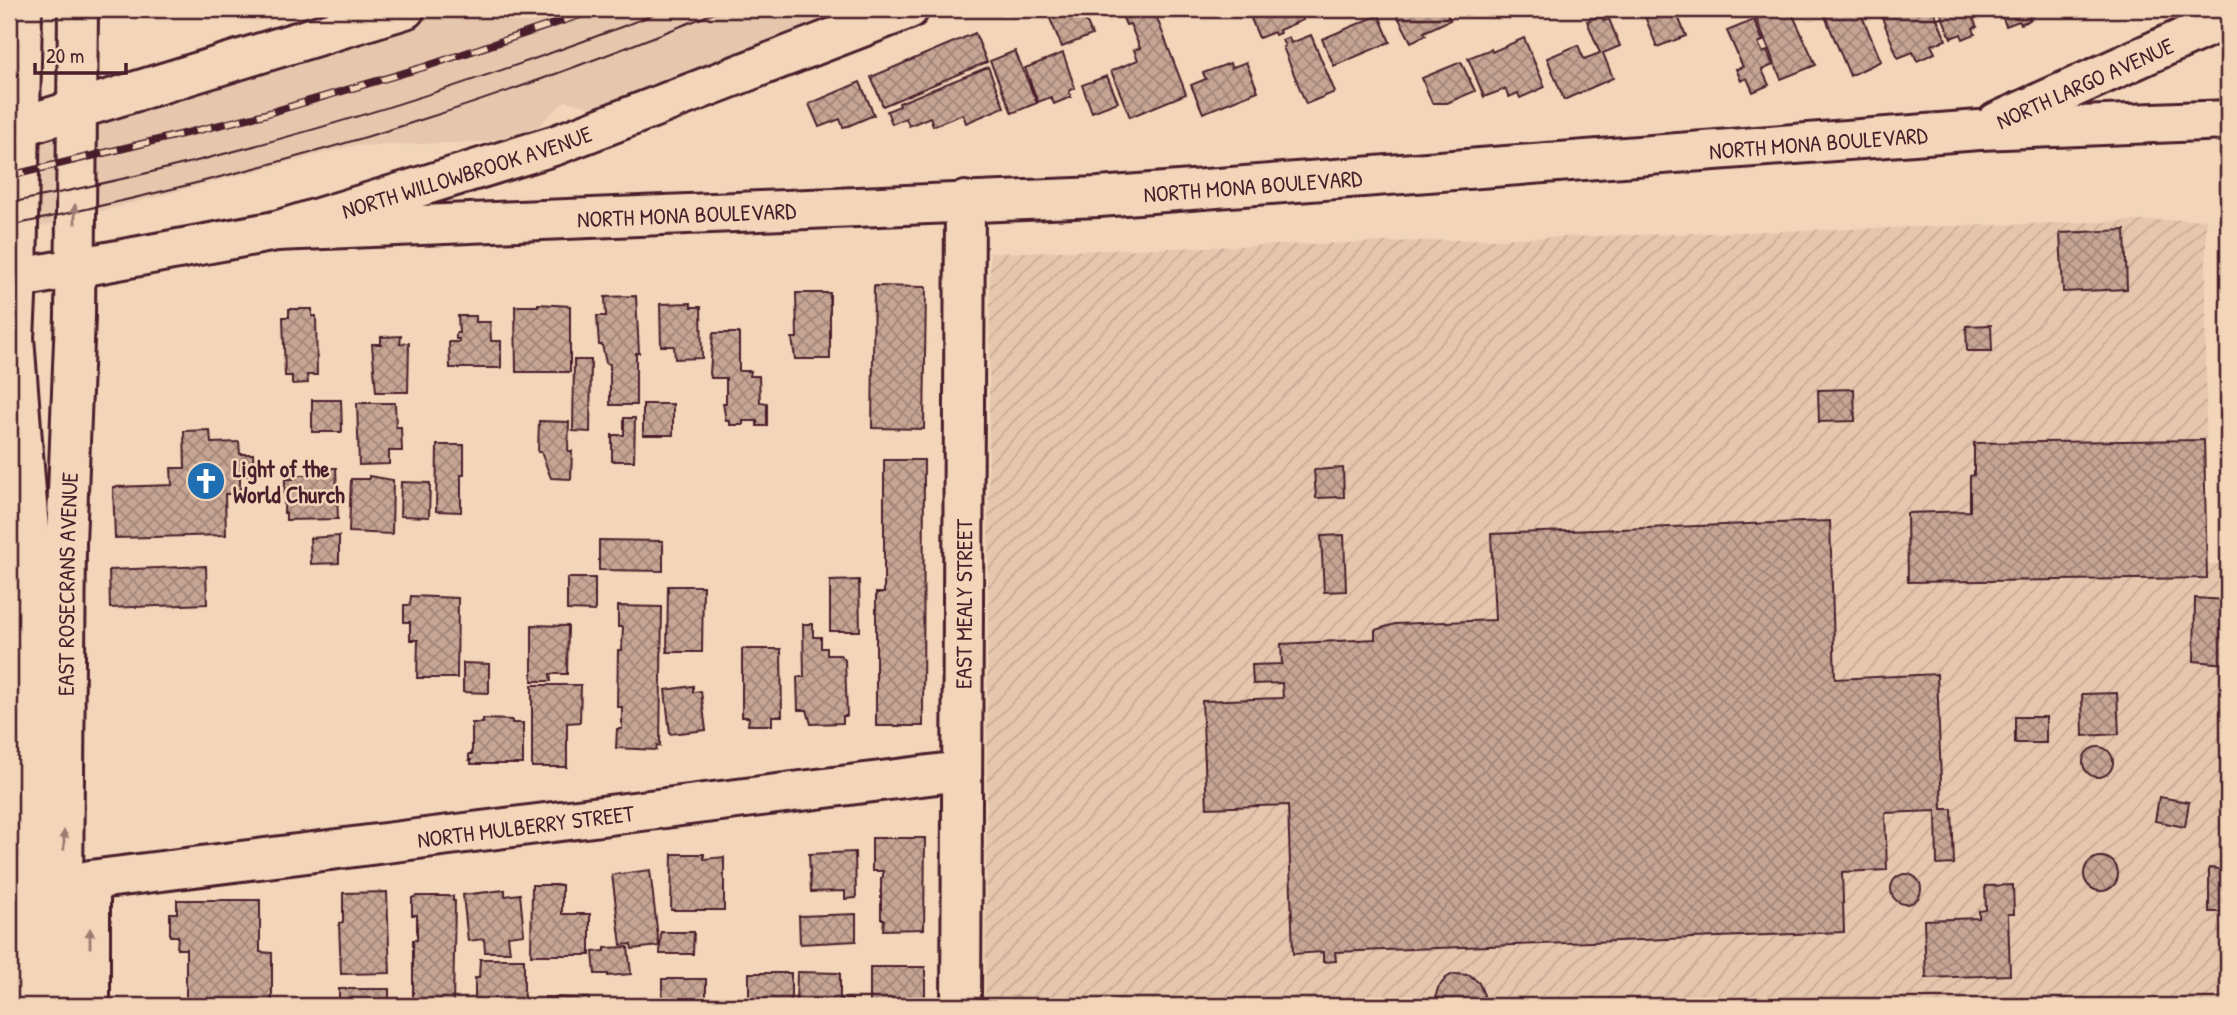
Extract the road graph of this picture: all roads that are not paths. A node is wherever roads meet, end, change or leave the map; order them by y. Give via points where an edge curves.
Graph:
1 (22, 9) edge
2 (78, 9) edge
3 (405, 9) edge
4 (909, 9) edge
5 (2228, 19) edge
6 (76, 110) junction
7 (2228, 120) edge
8 (15, 128) edge
9 (1979, 130) junction
10 (965, 201) junction
11 (276, 231) junction
12 (75, 266) junction
13 (13, 279) edge
14 (75, 316) junction
15 (13, 338) junction
16 (9, 395) edge
17 (961, 771) junction
18 (90, 880) junction
19 (26, 1006) edge
20 (62, 1006) edge
21 (90, 1006) edge
22 (961, 1006) edge

1 - 8 street, EAST ROSECRANS AVENUE
2 - 6 street, EAST ROSECRANS AVENUE
3 - 6 street
4 - 11 street, NORTH WILLOWBROOK AVENUE via 556,145
5 - 9 street, NORTH LARGO AVENUE
6 - 8 street
12 -> 6 street, EAST ROSECRANS AVENUE
7 - 9 street, NORTH MONA BOULEVARD
8 - 13 street, EAST ROSECRANS AVENUE via 19,174
9 - 10 street, NORTH MONA BOULEVARD via 1139,195
10 - 11 street, NORTH MONA BOULEVARD
10 - 17 street, EAST MEALY STREET
11 - 12 street, NORTH WILLOWBROOK AVENUE
12 - 13 street, NORTH WILLOWBROOK AVENUE
12 - 14 street, EAST ROSECRANS AVENUE
13 - 15 street, EAST ROSECRANS AVENUE
14 - 18 street via 93,484
20 -> 14 street, EAST ROSECRANS AVENUE via 66,543
15 - 16 street
15 - 19 street, EAST ROSECRANS AVENUE via 30,543
17 - 18 street, NORTH MULBERRY STREET
17 - 22 street, EAST MEALY STREET
21 -> 18 street

